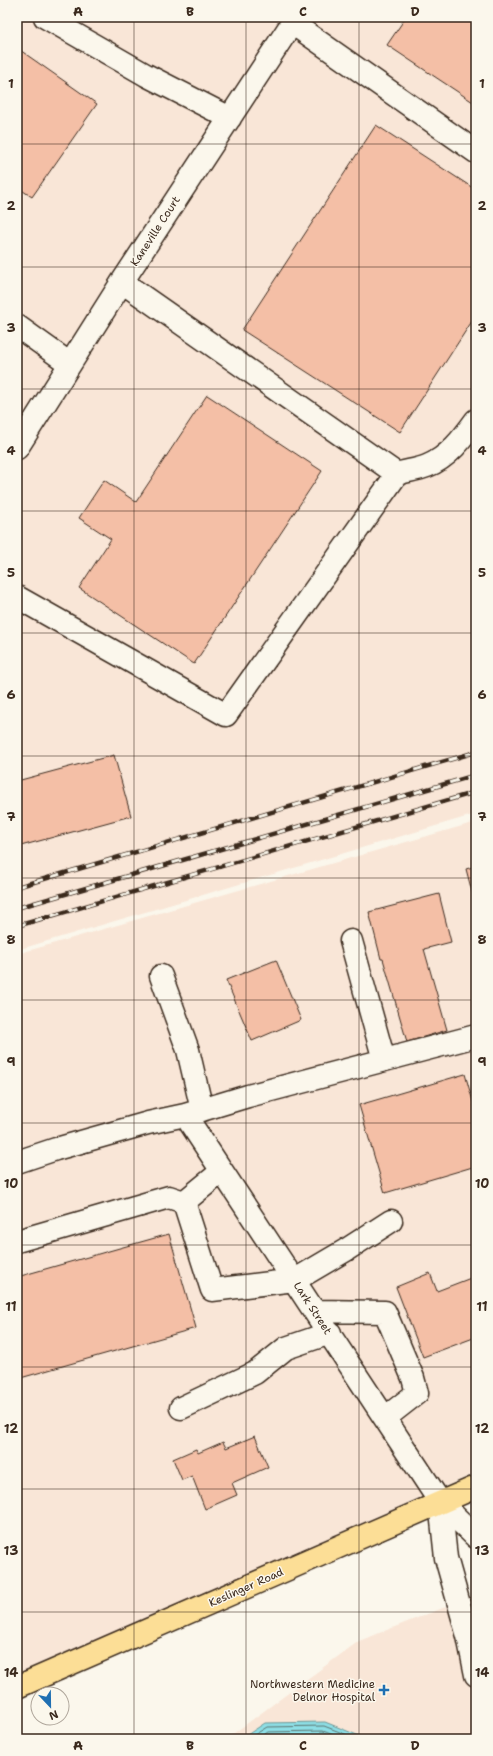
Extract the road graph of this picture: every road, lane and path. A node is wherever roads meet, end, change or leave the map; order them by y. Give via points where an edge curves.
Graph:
1 (45, 17) edge
2 (294, 20) edge
3 (230, 118) junction
4 (476, 152) edge
5 (122, 282) junction
6 (17, 326) edge
7 (70, 364) junction
8 (476, 420) edge
9 (17, 448) edge
10 (396, 474) junction
11 (17, 597) edge
12 (351, 941) dead end
13 (161, 976) dead end
14 (476, 1036) edge
15 (384, 1060) junction
16 (193, 1112) junction
17 (17, 1162) edge
18 (222, 1171) junction
19 (184, 1202) junction
20 (391, 1221) dead end
21 (17, 1241) edge
22 (295, 1280) junction
23 (315, 1311) junction
24 (330, 1333) junction
25 (181, 1408) dead end
26 (385, 1418) junction
27 (476, 1487) edge
28 (440, 1502) junction
29 (476, 1537) edge
30 (476, 1675) edge
31 (17, 1687) edge

1 - 3 street via 146,75
2 - 3 street, Kaneville Court
2 - 4 street
3 - 5 street, Kaneville Court
5 - 7 street, Kaneville Court
5 - 10 street
6 - 7 street
7 - 9 street, Kaneville Court
8 - 10 street via 463,439 447,453 427,466
10 - 11 street via 226,715
12 - 15 street
13 - 16 street via 188,1050
14 - 15 street
15 - 16 street
16 - 17 street
16 - 18 street, Lark Street
18 - 19 street
18 - 22 street, Lark Street
19 - 21 street via 169,1197
19 - 22 street via 212,1290
20 - 22 street
22 - 23 street, Lark Street
23 - 24 street, Lark Street
23 - 26 street via 385,1312 417,1393
24 - 25 street via 286,1348 255,1373
24 - 26 street, Lark Street
26 - 28 street, Lark Street
27 - 28 main road, Keslinger Road
28 - 29 street
28 - 30 street via 446,1558
28 - 31 main road, Keslinger Road

